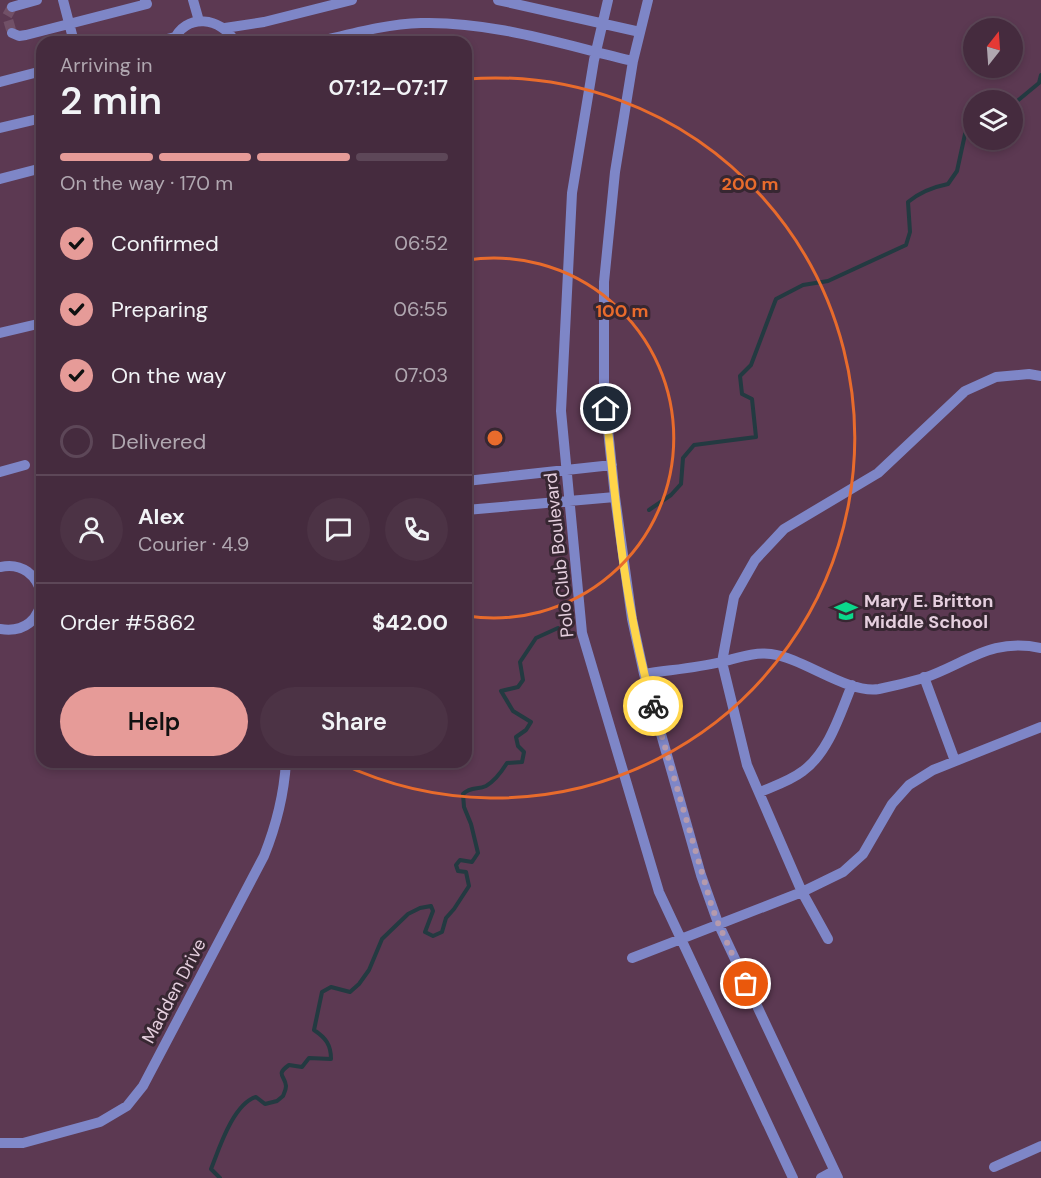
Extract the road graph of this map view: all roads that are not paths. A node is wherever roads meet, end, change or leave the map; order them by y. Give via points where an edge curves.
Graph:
1 (37, 0) edge
2 (63, 0) edge
3 (146, 0) edge
4 (193, 0) edge
5 (352, 0) edge
6 (498, 0) edge
7 (608, 0) edge
8 (648, 0) edge
9 (12, 7) dead end
10 (199, 21) junction
11 (70, 24) junction
12 (602, 24) junction
13 (225, 28) junction
14 (640, 32) junction
15 (12, 33) dead end
16 (73, 36) edge
17 (177, 36) edge
18 (231, 36) edge
19 (342, 36) edge
20 (595, 53) junction
21 (633, 61) junction
22 (36, 73) edge
23 (0, 82) edge
24 (36, 119) edge
25 (0, 128) edge
26 (36, 170) edge
27 (0, 179) edge
28 (36, 324) edge
29 (0, 333) edge
30 (1041, 376) edge
31 (25, 465) dead end
32 (612, 465) junction
33 (566, 470) junction
34 (0, 472) edge
35 (472, 479) edge
36 (615, 497) junction
37 (569, 501) junction
38 (472, 509) edge
39 (0, 567) edge
40 (36, 574) edge
41 (36, 617) edge
42 (0, 629) edge
43 (1041, 648) edge
44 (722, 662) junction
45 (644, 674) junction
46 (924, 677) junction
47 (852, 685) junction
48 (1041, 727) edge
49 (955, 761) junction
50 (286, 768) edge
51 (760, 792) junction
52 (802, 892) junction
53 (718, 923) junction
54 (681, 938) junction
55 (828, 939) dead end
56 (632, 958) dead end
57 (0, 1143) edge
58 (1041, 1146) edge
59 (994, 1167) dead end
60 (836, 1174) edge
61 (793, 1178) edge
62 (821, 1178) edge

1 - 9 street
2 - 11 street
3 - 11 street via 147,4
4 - 10 street
5 - 13 street
6 - 12 street
7 - 12 street, Polo Club Boulevard
8 - 14 street
10 - 13 street
10 - 17 street
11 - 15 street via 20,36
11 - 16 street
12 - 14 street
12 - 20 street, Polo Club Boulevard
13 - 18 street
14 - 21 street
19 - 20 street via 379,27 453,23 484,26
20 - 21 street
20 - 33 street, Polo Club Boulevard via 572,193 561,411
21 - 32 street via 615,172 604,282 604,391
22 - 23 street
24 - 25 street
26 - 27 street
28 - 29 street
30 - 44 street via 996,377 965,392 878,472 784,529 755,560 734,597
31 - 34 street
32 - 33 street
32 - 36 street
33 - 35 street
33 - 37 street, Polo Club Boulevard
36 - 37 street
36 - 45 street
37 - 38 street
37 - 54 street, Polo Club Boulevard via 582,633 659,892
39 - 40 street via 14,566
41 - 42 street via 21,629
43 - 46 street via 1024,644 998,647
44 - 45 street
44 - 47 street via 747,654 770,654 790,658
44 - 51 street via 747,765
45 - 53 street
46 - 47 street via 876,689
46 - 49 street
47 - 51 street via 817,758 790,780
48 - 49 street
49 - 52 street via 909,785 892,804 863,854 843,872
50 - 57 street, Madden Drive via 276,827 264,856 143,1086 127,1106 100,1122 23,1143
51 - 52 street
52 - 53 street
52 - 55 street
53 - 54 street
53 - 60 street
54 - 56 street
54 - 61 street, Polo Club Boulevard
58 - 59 street
60 - 62 street

